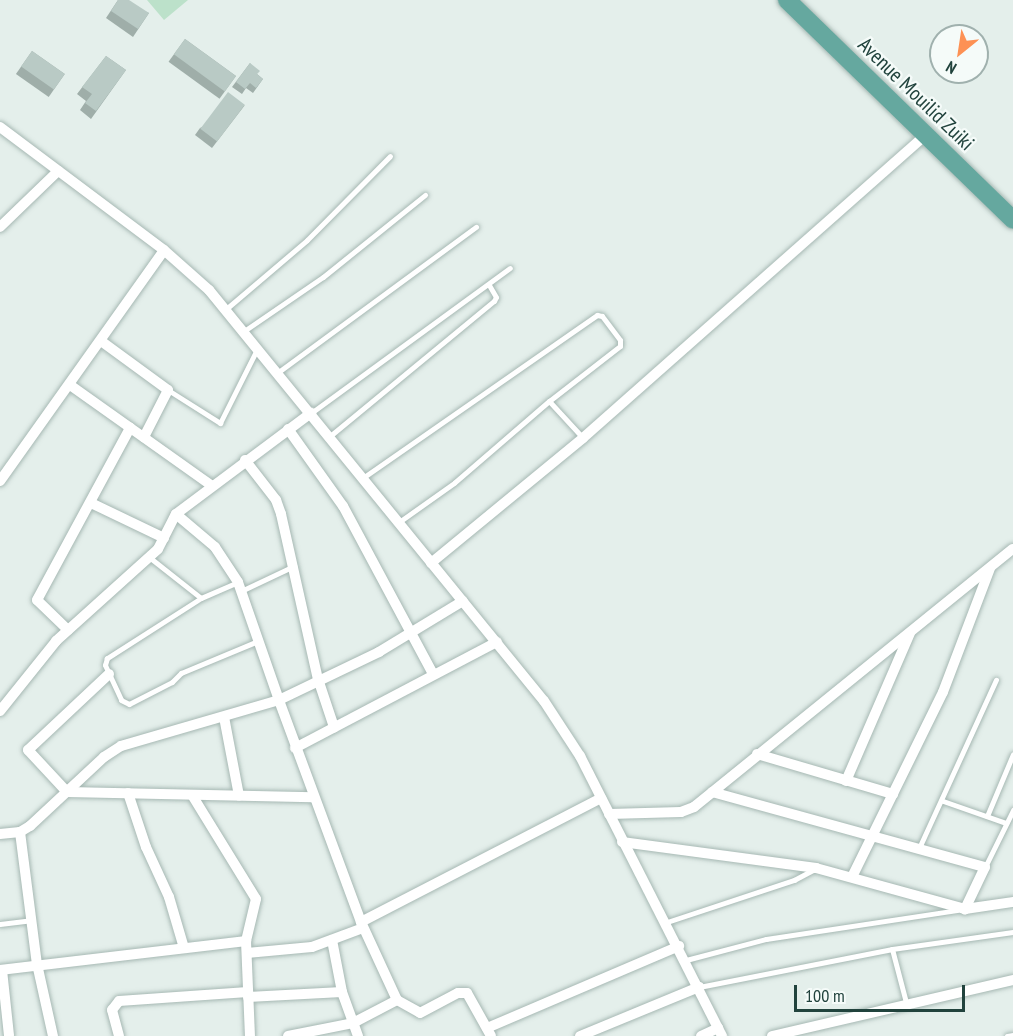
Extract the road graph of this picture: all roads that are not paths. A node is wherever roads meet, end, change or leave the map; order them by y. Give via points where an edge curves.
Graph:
1 (787, 0) edge
2 (0, 128) edge
3 (926, 135) junction
4 (390, 156) dead end
5 (58, 171) junction
6 (425, 195) dead end
7 (1013, 220) edge
8 (0, 227) edge
9 (476, 227) dead end
10 (164, 250) junction
11 (510, 268) dead end
12 (489, 285) junction
13 (226, 309) junction
14 (244, 331) junction
15 (101, 341) junction
16 (258, 347) junction
17 (277, 373) junction
18 (70, 385) junction
19 (168, 390) junction
20 (549, 401) junction
21 (311, 413) junction
22 (130, 428) junction
23 (288, 429) junction
24 (330, 436) junction
25 (144, 438) junction
26 (583, 438) junction
27 (245, 460) junction
28 (364, 477) junction
29 (0, 481) edge
30 (212, 486) junction
31 (91, 503) junction
32 (176, 514) junction
33 (399, 522) junction
34 (164, 538) junction
35 (1013, 549) edge
36 (149, 557) junction
37 (431, 563) junction
38 (294, 566) junction
39 (991, 567) junction
40 (239, 586) junction
41 (201, 598) junction
42 (463, 602) junction
43 (68, 630) junction
44 (911, 632) junction
45 (410, 634) junction
46 (258, 641) junction
47 (497, 642) junction
48 (109, 674) junction
49 (433, 674) junction
50 (318, 679) junction
51 (996, 680) dead end
52 (279, 700) junction
53 (0, 711) edge
54 (224, 717) junction
55 (334, 727) junction
56 (296, 748) junction
57 (757, 754) junction
58 (1013, 754) edge
59 (846, 781) junction
60 (67, 792) junction
61 (712, 792) junction
62 (128, 794) junction
63 (892, 794) junction
64 (192, 795) junction
65 (240, 796) junction
66 (313, 797) junction
67 (601, 798) junction
68 (943, 801) junction
69 (1013, 810) edge
70 (609, 814) junction
71 (987, 816) junction
72 (1006, 823) junction
73 (20, 832) junction
74 (0, 834) edge
75 (873, 836) junction
76 (622, 842) junction
77 (919, 849) junction
78 (985, 867) junction
79 (816, 868) junction
80 (852, 877) junction
81 (1013, 902) edge
82 (965, 909) junction
83 (31, 920) junction
84 (667, 922) junction
85 (0, 924) edge
86 (362, 925) junction
87 (1013, 932) edge
88 (332, 940) junction
89 (679, 946) junction
90 (246, 947) junction
91 (184, 948) junction
92 (892, 949) junction
93 (686, 960) junction
94 (37, 964) junction
95 (1, 970) edge
96 (1013, 980) edge
97 (699, 987) junction
98 (342, 992) junction
99 (248, 994) junction
100 (397, 1000) junction
101 (907, 1007) junction
102 (353, 1023) junction
103 (489, 1032) edge
104 (720, 1032) edge
105 (301, 1035) edge
106 (1013, 1035) edge
107 (9, 1036) edge
108 (53, 1036) edge
109 (119, 1036) edge
110 (250, 1036) edge
111 (288, 1036) edge
112 (358, 1036) edge
113 (580, 1036) edge
114 (701, 1036) edge
115 (772, 1036) edge
116 (1007, 1036) edge

1 - 3 main road, Avenue Mouilid Zuiki
2 - 5 street
3 - 7 main road, Avenue Mouilid Zuiki
3 - 26 street
4 - 13 lane via 306,240
5 - 8 street
5 - 10 street
6 - 14 lane via 323,277
9 - 17 lane
10 - 13 street
10 - 15 street
11 - 12 lane
12 - 21 lane
12 - 24 lane via 496,297 494,301
13 - 14 street
14 - 16 street
15 - 18 street
15 - 19 street
16 - 17 street
16 - 19 lane via 220,423
17 - 21 street
18 - 22 street
18 - 29 street
19 - 25 street
20 - 26 lane
20 - 28 lane via 620,346 620,340 602,316 597,315
20 - 33 lane via 454,483
21 - 23 street
21 - 24 street
22 - 25 street
22 - 31 street
23 - 27 street
23 - 45 street via 343,506
24 - 28 street
25 - 30 street
26 - 37 street
27 - 30 street
27 - 38 street via 276,500
28 - 33 street
30 - 32 street
31 - 34 street
31 - 43 street via 37,600
32 - 34 street
32 - 40 street via 215,547
33 - 37 street
34 - 36 street
35 - 39 street
36 - 41 lane
36 - 43 street
37 - 42 street
38 - 40 lane
38 - 50 street
39 - 44 street
39 - 63 street via 943,692
40 - 41 lane
40 - 46 street
41 - 48 lane via 107,658
42 - 45 street
42 - 47 street
43 - 53 street
44 - 57 street
44 - 59 street
45 - 49 street
45 - 50 street
46 - 48 lane via 181,673 172,682 129,704 121,700
46 - 52 street
47 - 49 street
47 - 67 street via 565,729
48 - 60 street via 28,750
49 - 55 street
50 - 52 street
50 - 55 street
51 - 68 lane
52 - 54 street
52 - 56 street
54 - 60 street via 121,746
54 - 65 street
55 - 56 street
56 - 66 street
57 - 59 street
57 - 61 street
58 - 71 lane
59 - 63 street
60 - 62 street
60 - 73 street
61 - 70 street via 681,812
61 - 75 street
62 - 64 street
62 - 91 street via 169,897
63 - 75 street
64 - 65 street
64 - 90 street via 256,899
65 - 66 street
66 - 86 street
67 - 70 street
67 - 86 street
68 - 71 lane
68 - 77 lane
69 - 72 lane
70 - 76 street
71 - 72 lane
72 - 78 lane
73 - 74 street
73 - 83 street
75 - 77 street
75 - 80 street
76 - 79 street
76 - 84 street
77 - 78 street
78 - 82 street
79 - 80 street
79 - 84 lane via 794,880
80 - 82 street
81 - 82 street
82 - 93 lane via 766,939
83 - 85 lane
83 - 94 street
84 - 89 street
86 - 88 street
86 - 100 street
87 - 92 lane
88 - 90 street via 312,947
88 - 98 street
89 - 93 street
89 - 103 street
90 - 91 street
90 - 99 street
91 - 94 street
92 - 97 lane
92 - 101 lane
93 - 97 street
94 - 95 street
94 - 108 street
95 - 107 street
96 - 101 street
97 - 104 street
97 - 113 street
98 - 99 street
98 - 102 street
99 - 109 street via 119,1001 112,1010
99 - 110 street
100 - 102 street
100 - 103 street via 420,1013 458,993 466,993
101 - 115 street
102 - 105 street
102 - 112 street
104 - 114 street
105 - 111 street
106 - 116 lane

